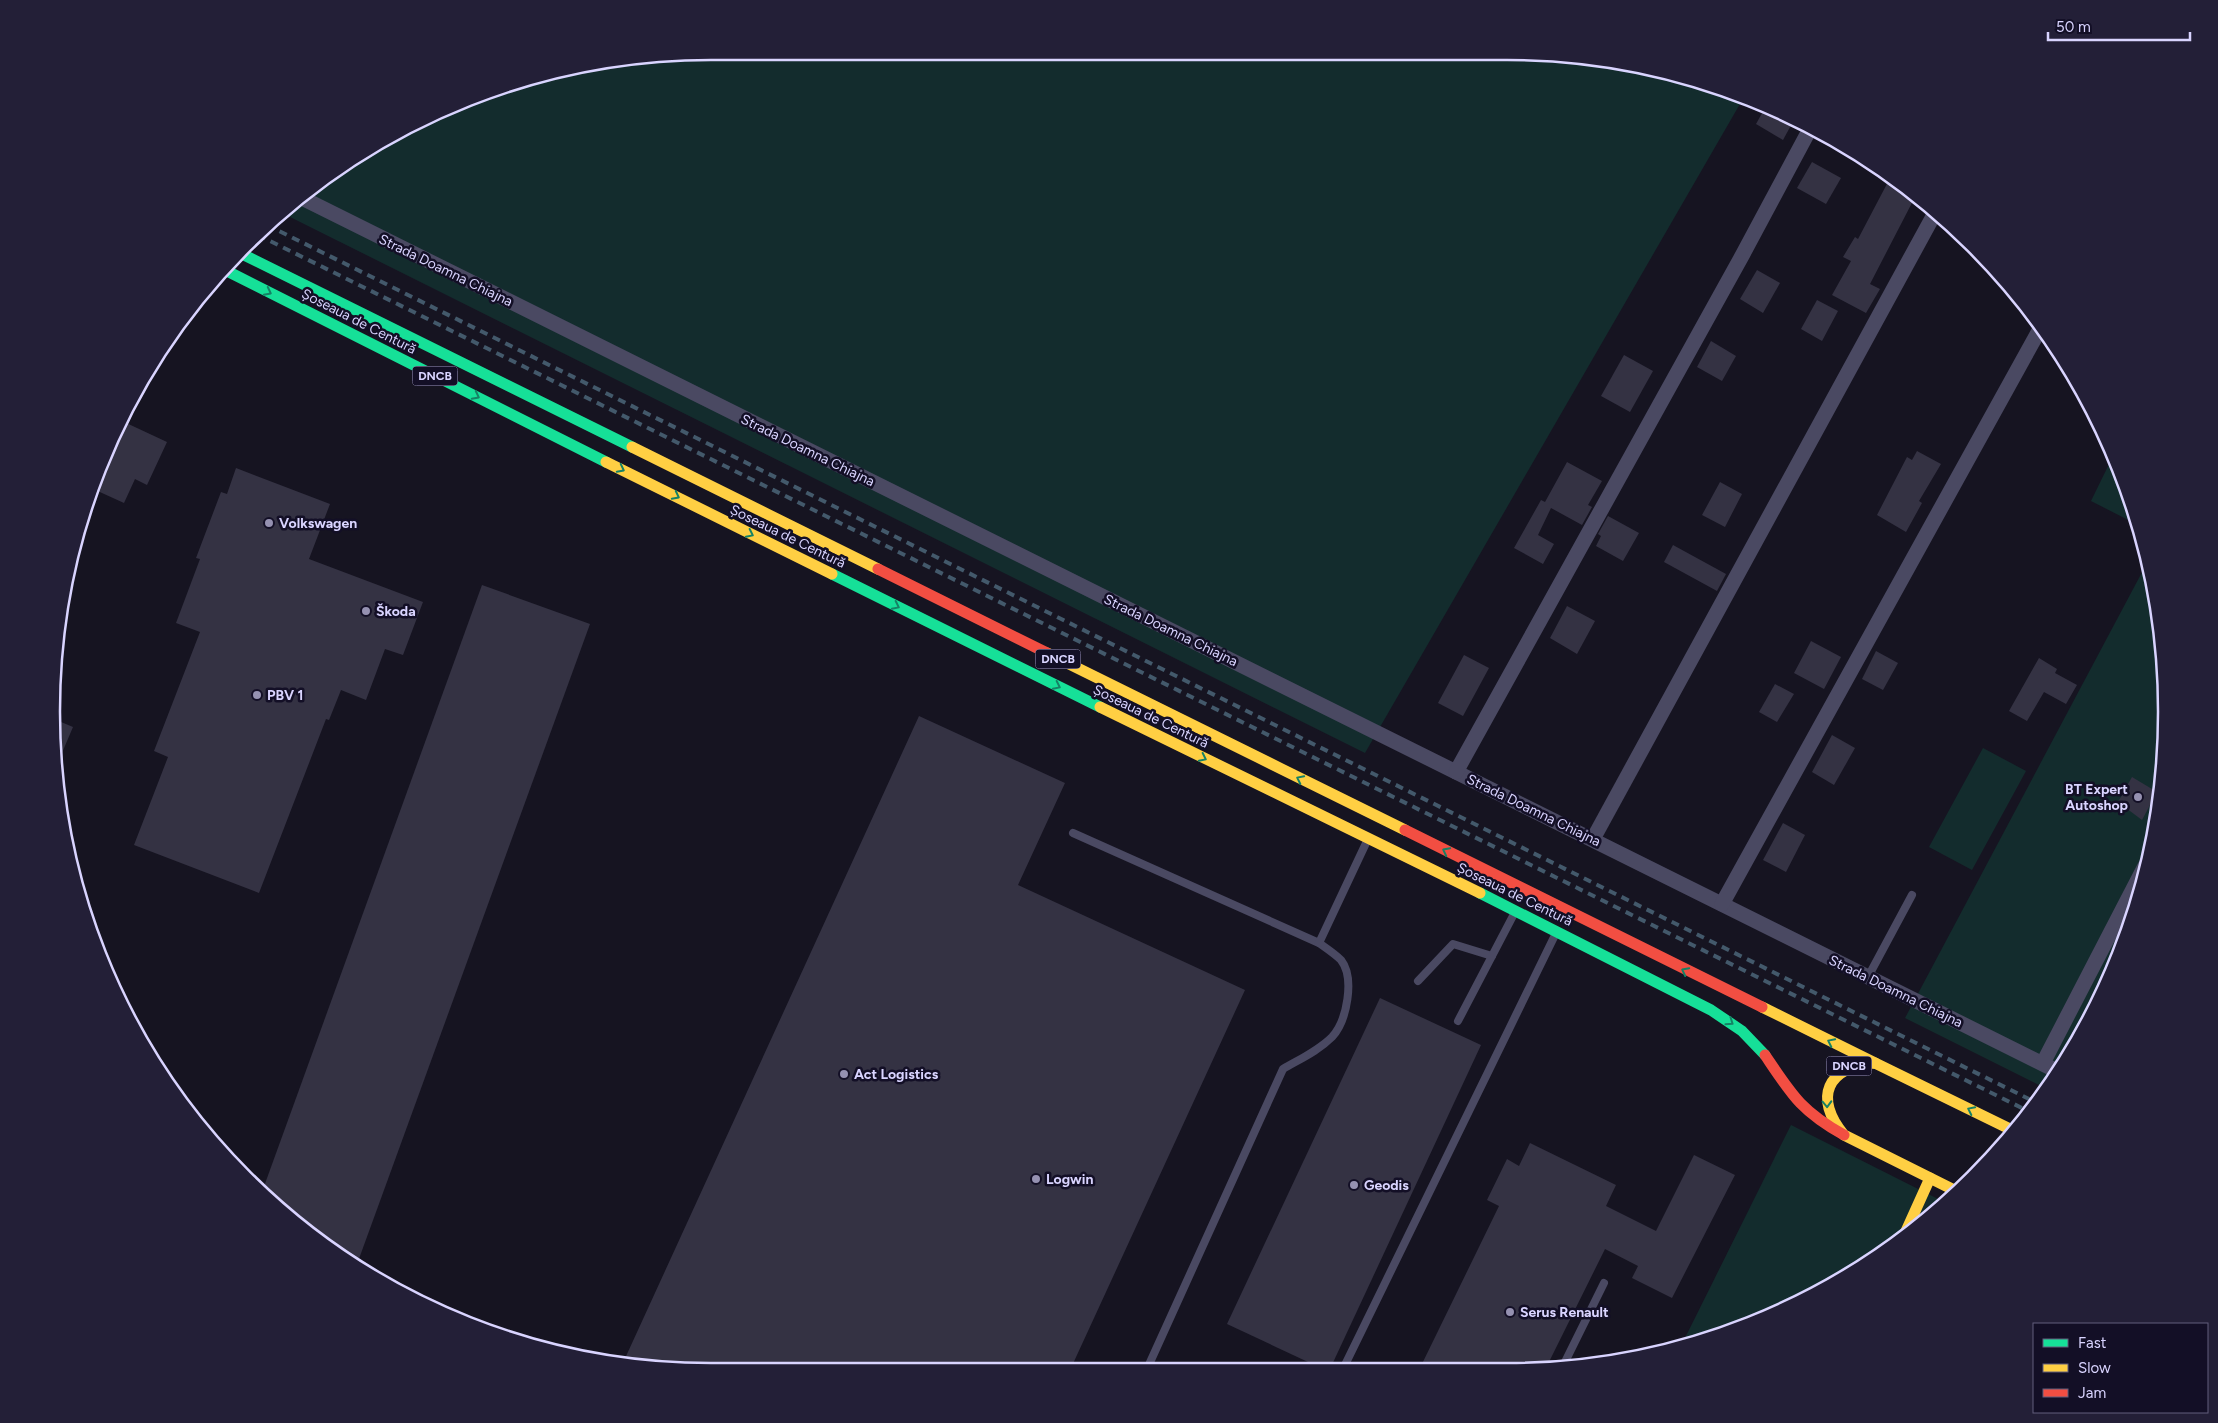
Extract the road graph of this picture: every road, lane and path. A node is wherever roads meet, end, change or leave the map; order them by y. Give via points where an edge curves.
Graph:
1 (1808, 134) edge
2 (308, 201) edge
3 (1932, 219) edge
4 (246, 256) edge
5 (231, 273) edge
6 (2037, 334) edge
7 (1456, 772) junction
8 (1073, 832) dead end
9 (1368, 839) junction
10 (1593, 839) junction
11 (2133, 888) edge
12 (1912, 895) dead end
13 (1722, 904) junction
14 (1516, 911) junction
15 (1558, 931) junction
16 (1319, 943) junction
17 (1492, 956) junction
18 (1868, 976) junction
19 (1418, 981) dead end
20 (1458, 1021) dead end
21 (1875, 1063) junction
22 (2042, 1063) junction
23 (2051, 1068) edge
24 (2007, 1128) edge
25 (1844, 1135) junction
26 (1930, 1178) junction
27 (1950, 1188) edge
28 (1910, 1222) edge
29 (1604, 1283) dead end
30 (1566, 1360) edge
31 (1148, 1363) edge
32 (1346, 1363) edge

1 - 7 street
2 - 7 street, Strada Doamna Chiajna
3 - 10 street
21 -> 4 main road, Șoseaua de Centură / DNCB
5 -> 9 main road, Șoseaua de Centură / DNCB
6 - 13 street
7 - 10 street, Strada Doamna Chiajna
8 - 16 lane
9 - 14 main road, Șoseaua de Centură / DNCB
9 - 16 lane
10 - 13 street, Strada Doamna Chiajna
11 - 22 street
12 - 18 lane
13 - 18 street, Strada Doamna Chiajna
14 - 15 main road, Șoseaua de Centură / DNCB
14 - 17 lane
15 -> 25 main road, Șoseaua de Centură / DNCB via 1733,1024 1760,1048 1784,1086 1805,1110
15 - 32 lane
16 - 31 lane via 1341,961 1349,981 1348,1004 1333,1035 1313,1053 1283,1069
17 - 19 lane via 1453,944
17 - 20 lane
18 - 22 street, Strada Doamna Chiajna
24 -> 21 main road, DNCB
21 -> 25 main road, DNCB via 1847,1066 1829,1086 1828,1114
22 - 23 street, Strada Doamna Chiajna
25 - 26 main road, DNCB
26 - 27 main road, DNCB
26 - 28 main road
29 - 30 lane

